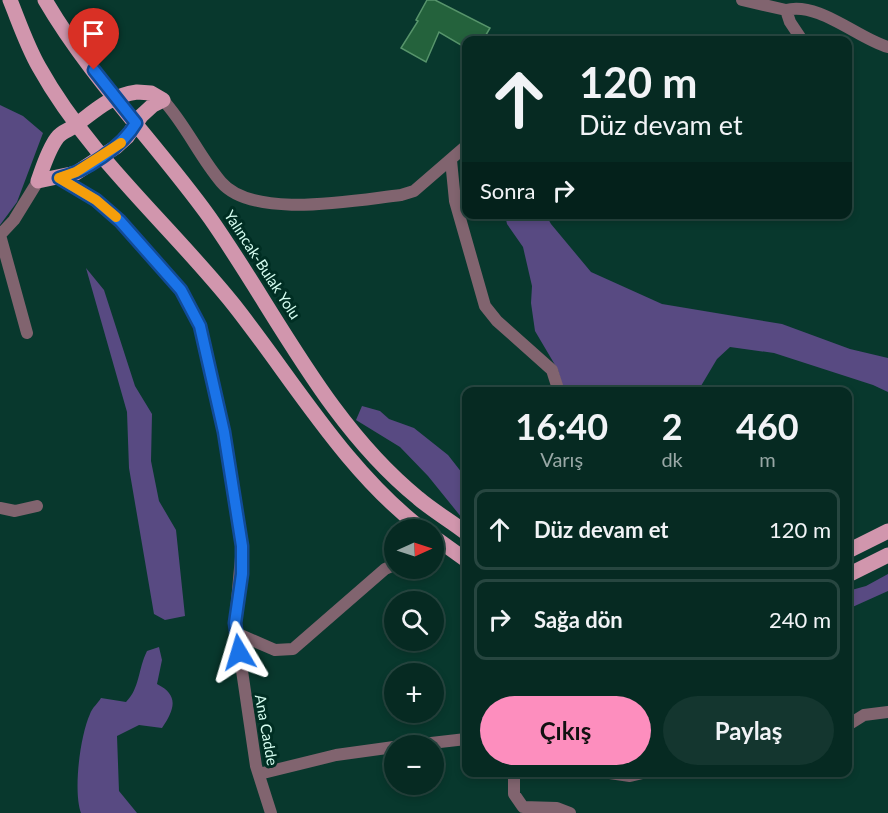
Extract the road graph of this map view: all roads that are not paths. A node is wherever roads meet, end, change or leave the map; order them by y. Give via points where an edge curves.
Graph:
1 (10, 0) edge
2 (45, 0) edge
3 (742, 0) edge
4 (786, 10) junction
5 (799, 36) edge
6 (888, 47) edge
7 (114, 97) junction
8 (163, 99) junction
9 (136, 123) junction
10 (76, 124) junction
11 (462, 150) edge
12 (101, 156) junction
13 (451, 160) junction
14 (59, 178) junction
15 (38, 181) junction
16 (0, 235) edge
17 (27, 333) dead end
18 (557, 387) edge
19 (37, 506) dead end
20 (0, 508) edge
21 (411, 519) edge
22 (462, 530) edge
23 (888, 531) edge
24 (444, 544) edge
25 (852, 549) edge
26 (888, 555) edge
27 (462, 557) edge
28 (384, 571) edge
29 (852, 573) edge
30 (236, 633) junction
31 (888, 712) edge
32 (852, 722) edge
33 (462, 739) edge
34 (444, 742) edge
35 (384, 748) edge
36 (259, 774) junction
37 (514, 777) edge
38 (271, 813) edge
39 (570, 813) edge

1 - 10 main road via 39,68
2 - 7 main road, Yalıncak-Bulak Yolu
3 - 4 street
4 - 5 street
4 - 6 street via 793,8 834,19
7 - 8 main road via 144,92
7 - 9 main road, Yalıncak-Bulak Yolu
7 - 10 main road
8 - 9 main road
8 - 13 street via 232,194 270,205 401,195 414,191
9 - 12 main road via 123,142
9 - 22 main road, Yalıncak-Bulak Yolu via 210,219 347,424 418,498
10 - 12 main road
10 - 15 main road via 58,137
11 - 13 street
12 - 14 main road
12 - 21 main road via 233,304 319,420 379,489
13 - 18 street via 455,201 485,306 552,370
14 - 15 main road
14 - 30 street, Ana Cadde via 106,208 187,300 200,326 242,546
15 - 16 street
16 - 17 street
19 - 20 street via 15,511
23 - 25 main road
24 - 27 main road
26 - 29 main road
28 - 30 street via 293,649 275,650
30 - 36 street, Ana Cadde
31 - 32 street via 864,715
33 - 34 street
35 - 36 street via 336,755
36 - 38 street, Ana Cadde
37 - 39 street via 514,794 523,807 556,808

